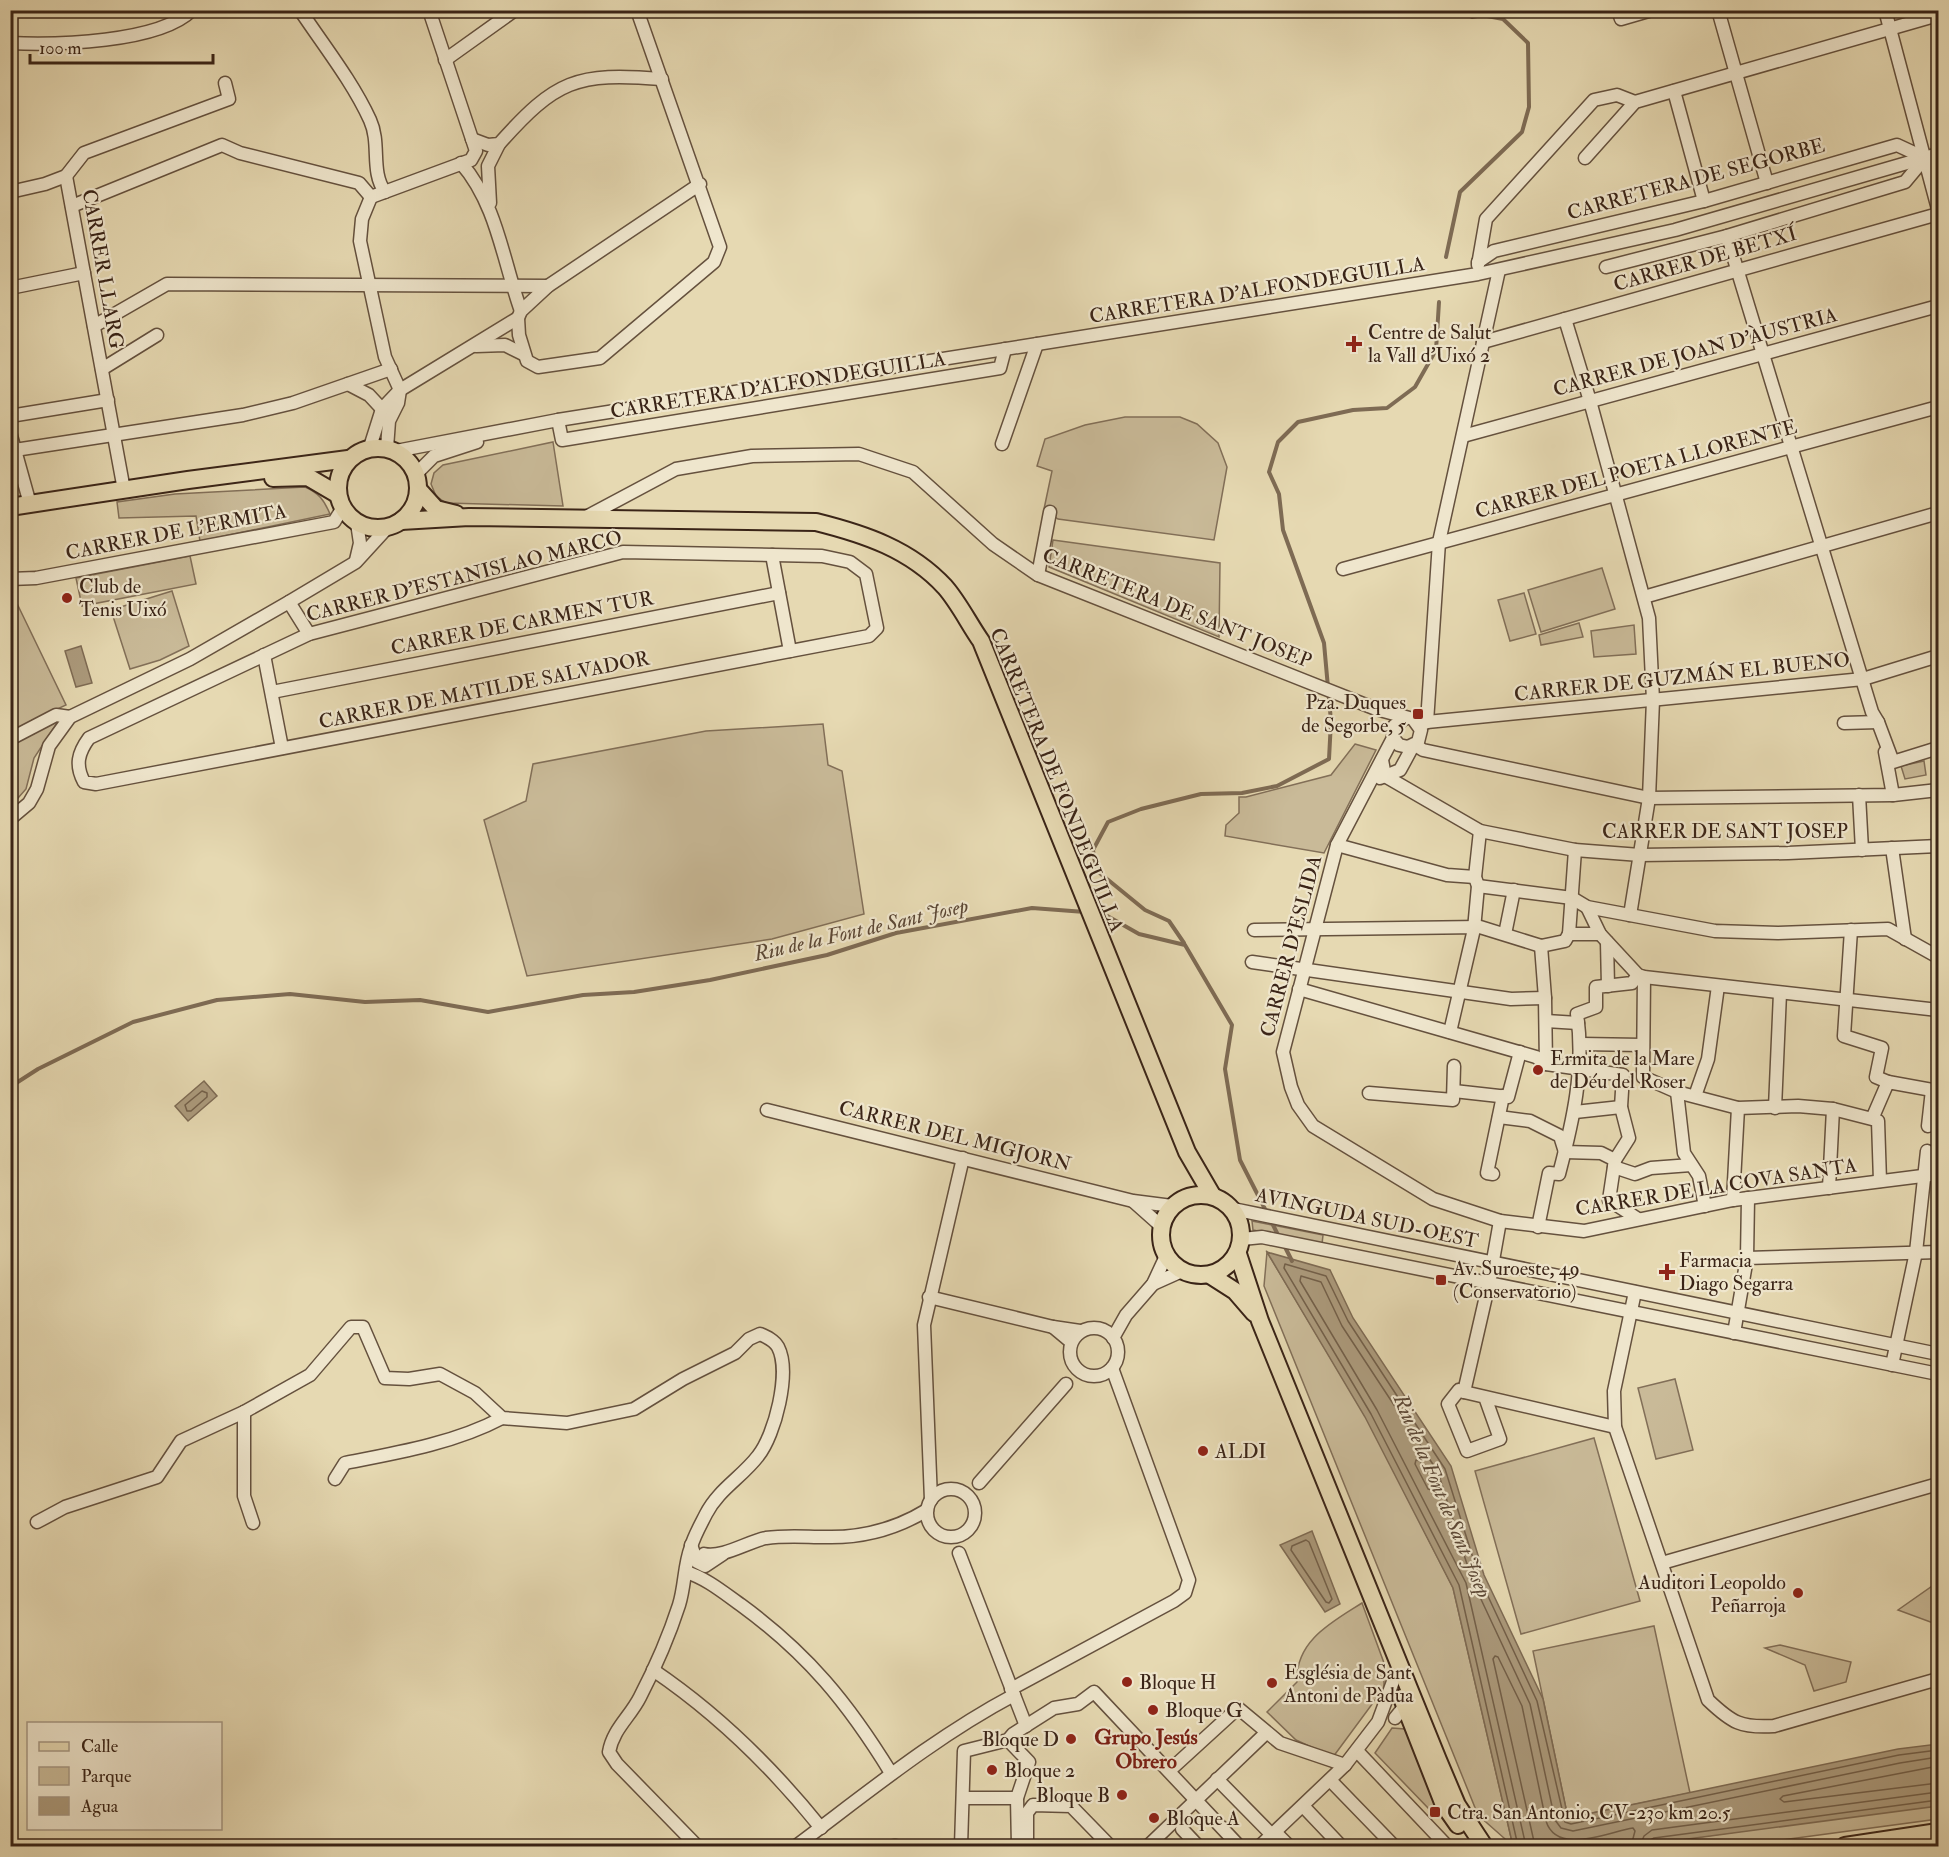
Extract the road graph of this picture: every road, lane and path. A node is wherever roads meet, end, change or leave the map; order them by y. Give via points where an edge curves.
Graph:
1 (192, 10) edge
2 (300, 10) edge
3 (429, 10) edge
4 (515, 10) edge
5 (637, 10) edge
6 (1652, 10) edge
7 (1719, 10) edge
8 (1885, 10) edge
9 (1619, 15) edge
10 (1938, 15) edge
11 (1890, 29) junction
12 (10, 43) edge
13 (445, 60) junction
14 (1736, 73) junction
15 (662, 79) junction
16 (225, 83) dead end
17 (1674, 91) junction
18 (1635, 102) junction
19 (499, 144) junction
20 (474, 145) junction
21 (1938, 153) edge
22 (1585, 158) dead end
23 (1925, 158) junction
24 (461, 163) junction
25 (376, 166) junction
26 (66, 176) junction
27 (359, 183) junction
28 (1767, 183) junction
29 (700, 184) junction
30 (10, 192) edge
31 (385, 192) junction
32 (371, 197) junction
33 (1704, 201) junction
34 (72, 206) junction
35 (1938, 211) edge
36 (493, 216) junction
37 (1727, 236) junction
38 (1606, 267) dead end
39 (1478, 268) junction
40 (1499, 270) junction
41 (1738, 270) junction
42 (84, 273) junction
43 (369, 285) junction
44 (512, 285) junction
45 (548, 286) junction
46 (10, 288) edge
47 (1938, 306) edge
48 (519, 315) junction
49 (1564, 319) junction
50 (94, 327) junction
51 (157, 335) dead end
52 (1483, 342) junction
53 (1037, 344) junction
54 (472, 346) junction
55 (1005, 349) junction
56 (1763, 353) junction
57 (524, 354) junction
58 (102, 369) junction
59 (392, 369) junction
60 (348, 384) junction
61 (400, 390) junction
62 (108, 400) junction
63 (1590, 401) junction
64 (1938, 407) edge
65 (382, 409) junction
66 (10, 416) edge
67 (558, 420) junction
68 (516, 430) junction
69 (10, 432) edge
70 (114, 434) junction
71 (1463, 436) junction
72 (1002, 444) dead end
73 (1792, 447) junction
74 (384, 449) junction
75 (15, 450) junction
76 (348, 459) junction
77 (188, 480) junction
78 (417, 481) junction
79 (124, 490) junction
80 (1616, 495) junction
81 (340, 502) junction
82 (30, 504) junction
83 (10, 507) edge
84 (1050, 512) dead end
85 (1938, 513) edge
86 (469, 517) junction
87 (585, 518) junction
88 (357, 523) junction
89 (394, 524) junction
90 (1439, 542) junction
91 (1822, 546) junction
92 (772, 555) junction
93 (356, 562) junction
94 (1343, 568) dead end
95 (1038, 575) junction
96 (10, 579) edge
97 (780, 594) junction
98 (1644, 597) junction
99 (289, 602) junction
100 (877, 628) joint
101 (309, 634) junction
102 (790, 651) junction
103 (264, 655) junction
104 (1938, 656) edge
105 (1863, 679) junction
106 (272, 692) junction
107 (1653, 700) junction
108 (70, 717) junction
109 (1404, 719) junction
110 (1878, 722) junction
111 (1844, 723) dead end
112 (1423, 724) junction
113 (1393, 738) junction
114 (10, 739) edge
115 (1414, 745) junction
116 (282, 748) junction
117 (1938, 748) edge
118 (1382, 760) junction
119 (1385, 776) junction
120 (1371, 782) junction
121 (96, 784) joint
122 (1938, 790) edge
123 (1859, 795) junction
124 (1893, 795) junction
125 (1649, 798) junction
126 (10, 819) edge
127 (1480, 831) junction
128 (1337, 845) junction
129 (1938, 846) edge
130 (1892, 848) junction
131 (1575, 850) junction
132 (1862, 850) junction
133 (1640, 855) junction
134 (1476, 881) junction
135 (1514, 890) junction
136 (1572, 898) junction
137 (1587, 908) junction
138 (1630, 915) junction
139 (1474, 928) junction
140 (1254, 930) dead end
141 (1315, 930) junction
142 (1851, 930) junction
143 (1505, 934) junction
144 (1569, 934) junction
145 (1604, 938) junction
146 (1905, 939) junction
147 (1541, 946) junction
148 (1938, 957) edge
149 (1252, 962) dead end
150 (1305, 969) junction
151 (1641, 976) junction
152 (1718, 986) junction
153 (1602, 987) junction
154 (1299, 989) junction
155 (1460, 992) junction
156 (1780, 993) junction
157 (1545, 998) junction
158 (1846, 999) junction
159 (1938, 1010) edge
160 (1546, 1021) junction
161 (1578, 1023) junction
162 (1450, 1032) junction
163 (1581, 1044) junction
164 (1642, 1045) junction
165 (1520, 1052) junction
166 (1546, 1064) junction
167 (1454, 1066) dead end
168 (1579, 1071) junction
169 (1888, 1082) junction
170 (1934, 1090) edge
171 (1677, 1092) junction
172 (1369, 1093) dead end
173 (1454, 1095) junction
174 (1503, 1096) junction
175 (1695, 1096) junction
176 (1621, 1107) junction
177 (1738, 1108) junction
178 (1775, 1108) junction
179 (1833, 1109) junction
180 (767, 1110) dead end
181 (1575, 1112) junction
182 (1499, 1117) junction
183 (1875, 1120) junction
184 (1928, 1126) dead end
185 (1927, 1151) dead end
186 (1187, 1152) junction
187 (1565, 1152) junction
188 (963, 1158) junction
189 (1614, 1164) junction
190 (1691, 1165) junction
191 (1493, 1174) dead end
192 (1932, 1175) edge
193 (1880, 1181) junction
194 (1829, 1188) junction
195 (1212, 1195) junction
196 (1748, 1198) junction
197 (1733, 1200) junction
198 (1133, 1201) junction
199 (1178, 1202) junction
200 (1705, 1206) junction
201 (1241, 1211) junction
202 (1638, 1220) junction
203 (1500, 1221) junction
204 (1161, 1226) junction
205 (1539, 1227) junction
206 (1240, 1246) junction
207 (1916, 1252) junction
208 (1938, 1252) edge
209 (1166, 1256) junction
210 (1747, 1258) junction
211 (1493, 1263) junction
212 (1182, 1271) junction
213 (1210, 1275) junction
214 (1489, 1283) junction
215 (1152, 1284) junction
216 (1635, 1292) junction
217 (929, 1297) junction
218 (1631, 1312) junction
219 (1737, 1313) junction
220 (1126, 1315) junction
221 (1260, 1321) junction
222 (1053, 1327) junction
223 (1103, 1329) junction
224 (1080, 1331) junction
225 (1734, 1333) junction
226 (1113, 1338) junction
227 (1071, 1342) junction
228 (1896, 1346) junction
229 (1938, 1354) edge
230 (1072, 1364) junction
231 (1892, 1365) junction
232 (1107, 1371) junction
233 (1085, 1374) junction
234 (1938, 1374) edge
235 (1066, 1384) junction
236 (1464, 1392) junction
237 (1485, 1396) junction
238 (244, 1412) junction
239 (502, 1418) junction
240 (1615, 1427) junction
241 (928, 1470) junction
242 (335, 1479) dead end
243 (979, 1483) junction
244 (1938, 1484) edge
245 (942, 1491) junction
246 (964, 1492) junction
247 (974, 1504) junction
248 (929, 1505) junction
249 (37, 1521) dead end
250 (253, 1523) dead end
251 (904, 1524) junction
252 (930, 1525) junction
253 (963, 1534) junction
254 (946, 1537) junction
255 (959, 1553) junction
256 (1662, 1563) junction
257 (699, 1564) junction
258 (1379, 1619) junction
259 (653, 1670) junction
260 (1395, 1677) junction
261 (1938, 1679) edge
262 (1409, 1690) junction
263 (1013, 1692) junction
264 (1403, 1715) junction
265 (1380, 1716) junction
266 (1026, 1725) junction
267 (1266, 1733) junction
268 (1008, 1740) junction
269 (1357, 1751) junction
270 (1438, 1760) junction
271 (1345, 1765) junction
272 (1169, 1772) junction
273 (891, 1773) junction
274 (1218, 1779) junction
275 (1330, 1780) junction
276 (963, 1798) junction
277 (1017, 1798) junction
278 (1196, 1800) junction
279 (1303, 1806) junction
280 (820, 1828) junction
281 (1182, 1829) dead end
282 (1938, 1832) edge
283 (1274, 1834) junction
284 (1152, 1845) edge
285 (697, 1846) edge
286 (796, 1846) edge
287 (961, 1846) edge
288 (1018, 1846) edge
289 (1027, 1846) edge
290 (1110, 1846) edge
291 (1198, 1846) edge
292 (1239, 1846) edge
293 (1260, 1846) edge
294 (1288, 1846) edge
295 (1341, 1846) edge
296 (1394, 1846) edge
297 (1447, 1846) edge
298 (1472, 1846) edge
299 (1484, 1846) edge
300 (1845, 1846) edge

1 - 12 street via 169,25 123,37 50,44
2 - 25 street via 353,88 371,123
3 - 13 street
4 - 13 street
5 - 15 street
6 - 9 street
7 - 14 street
8 - 11 street
10 - 11 street
11 - 14 street
11 - 23 street
13 - 20 street
14 - 17 street
14 - 28 street
15 - 19 street via 599,76 574,82 543,98
15 - 29 street
16 - 26 street via 229,99 84,153
17 - 18 street
17 - 33 street
18 - 22 street
18 - 39 street via 1617,95 1594,100 1486,219
19 - 20 street
19 - 36 street via 488,166
20 - 24 street via 471,160
21 - 23 street, CARRETERA DE SEGORBE
23 - 28 street, CARRETERA DE SEGORBE via 1897,145
23 - 35 street
23 - 37 street, CARRETERA DE SEGORBE via 1905,182
23 - 40 street, CARRETERA DE SEGORBE via 1675,230
24 - 31 street
24 - 36 street
25 - 27 street
25 - 31 street via 377,181
26 - 30 street
26 - 34 street, CARRER LLARG
27 - 32 street
27 - 34 street via 222,145
28 - 33 street, CARRETERA DE SEGORBE
29 - 45 street
29 - 57 street via 720,247 714,262 600,358 538,367 527,361
31 - 32 street
32 - 43 street via 360,231
33 - 39 street, CARRETERA DE SEGORBE via 1494,250
34 - 42 street, CARRER LLARG
35 - 41 street, CARRER DE BETXÍ
36 - 44 street
37 - 38 street, CARRETERA DE SEGORBE
37 - 41 street
39 - 40 street, CARRETERA DE SEGORBE
39 - 53 street, CARRETERA D'ALFONDEGUILLA
40 - 52 street
41 - 49 street, CARRER DE BETXÍ
41 - 56 street
42 - 46 street
42 - 50 street, CARRER LLARG
43 - 44 street
43 - 50 street via 167,284
43 - 59 street via 385,357
44 - 45 street
44 - 48 street
45 - 48 street
47 - 56 street, CARRER DE JOAN D'ÀUSTRIA
48 - 54 street
48 - 57 street
49 - 52 street, CARRER DE BETXÍ
49 - 63 street
50 - 58 street, CARRER LLARG
51 - 58 street, CARRER LLARG
52 - 71 street
53 - 55 street, CARRETERA D'ALFONDEGUILLA
53 - 72 street
54 - 57 street via 505,345
54 - 61 street
55 - 67 street, CARRETERA D'ALFONDEGUILLA
55 - 67 street, CARRETERA D'ALFONDEGUILLA via 1000,368 562,440
56 - 63 street, CARRER DE JOAN D'ÀUSTRIA
56 - 73 street
58 - 62 street, CARRER LLARG
59 - 60 street
59 - 61 street
60 - 65 street via 369,394
60 - 70 street via 243,415
61 - 65 street
61 - 74 street via 399,403 388,421
62 - 66 street
62 - 70 street, CARRER LLARG
63 - 71 street, CARRER DE JOAN D'ÀUSTRIA
63 - 80 street
64 - 73 street, CARRER DEL POETA LLORENTE
65 - 74 street
67 - 68 street, CARRETERA D'ALFONDEGUILLA
68 - 74 street, CARRETERA D'ALFONDEGUILLA
68 - 78 street, CARRETERA D'ALFONDEGUILLA via 434,456
69 - 75 street
70 - 75 street
70 - 79 street, CARRER LLARG
71 - 90 street
73 - 80 street, CARRER DEL POETA LLORENTE
73 - 91 street
74 - 76 main road
74 - 78 main road via 408,461
75 - 82 street
76 - 77 main road
76 - 81 main road via 339,475
77 - 79 main road
77 - 81 main road via 308,477
78 - 86 main road, CARRETERA DE FONDEGUILLA via 436,509
78 - 89 main road via 414,506
79 - 82 main road
80 - 90 street, CARRER DEL POETA LLORENTE
80 - 98 street
81 - 88 main road
81 - 96 street, CARRER DE L'ERMITA via 334,522 36,579
82 - 83 main road
84 - 95 street
85 - 91 street
86 - 87 main road, CARRETERA DE FONDEGUILLA
86 - 89 main road, CARRETERA DE FONDEGUILLA
87 - 95 street, CARRETERA DE SANT JOSEP via 676,469 752,456 859,454 913,472 993,544
87 - 186 main road, CARRETERA DE FONDEGUILLA via 816,522 861,533 902,552 945,588 981,641
88 - 89 main road via 370,528
88 - 93 street via 360,543
89 - 93 street
90 - 94 street, CARRER DEL POETA LLORENTE
90 - 112 street
91 - 98 street
91 - 105 street
92 - 97 street
92 - 100 street, CARRER D'ESTANISLAO MARCO via 822,556 850,562 866,574
92 - 101 street, CARRER D'ESTANISLAO MARCO via 623,552
93 - 99 street
95 - 109 street, CARRETERA DE SANT JOSEP
97 - 102 street
97 - 106 street, CARRER DE CARMEN TUR
98 - 107 street via 1649,618
99 - 101 street
99 - 108 street via 190,659
100 - 102 street, CARRER DE MATILDE SALVADOR via 869,636
101 - 103 street, CARRER D'ESTANISLAO MARCO
102 - 116 street, CARRER DE MATILDE SALVADOR
103 - 106 street
103 - 121 street, CARRER D'ESTANISLAO MARCO via 89,738 79,752 78,770 84,782
104 - 105 street, CARRER DE GUZMÁN EL BUENO
105 - 107 street, CARRER DE GUZMÁN EL BUENO
105 - 110 street
106 - 116 street
107 - 112 street, CARRER DE GUZMÁN EL BUENO
107 - 125 street
108 - 114 street via 56,716
108 - 126 street via 49,746 29,803
109 - 112 street
109 - 113 street via 1394,726
110 - 111 street
110 - 117 street via 1893,762
110 - 124 street
112 - 115 street
113 - 115 street via 1399,745
113 - 118 street, CARRER D'ESLIDA
115 - 119 street via 1400,770
115 - 125 street
116 - 121 street, CARRER DE MATILDE SALVADOR
118 - 119 street
118 - 120 street, CARRER D'ESLIDA
119 - 120 street
119 - 127 street, CARRER DE SANT JOSEP
120 - 128 street, CARRER D'ESLIDA
122 - 124 street
123 - 124 street
123 - 125 street
123 - 132 street
125 - 133 street
127 - 131 street, CARRER DE SANT JOSEP
127 - 134 street
128 - 134 street
128 - 141 street, CARRER D'ESLIDA
129 - 130 street, CARRER DE SANT JOSEP
130 - 132 street, CARRER DE SANT JOSEP
130 - 146 street
131 - 133 street, CARRER DE SANT JOSEP
131 - 136 street
132 - 133 street, CARRER DE SANT JOSEP
133 - 138 street
134 - 135 street
134 - 139 street
135 - 136 street
135 - 143 street
136 - 137 street
136 - 144 street
137 - 138 street
137 - 145 street
138 - 142 street via 1715,931
139 - 141 street
139 - 143 street
139 - 155 street
140 - 141 street
141 - 150 street, CARRER D'ESLIDA
142 - 146 street via 1888,929
142 - 158 street
143 - 147 street
144 - 145 street
144 - 147 street via 1565,941
145 - 151 street
145 - 153 street
146 - 148 street
147 - 157 street
149 - 150 street
150 - 154 street, CARRER D'ESLIDA
150 - 155 street
151 - 152 street
151 - 153 street via 1632,983
151 - 164 street
152 - 156 street
152 - 175 street via 1708,1059
153 - 161 street via 1596,1007 1577,1014
154 - 162 street
154 - 203 street, CARRER D'ESLIDA via 1283,1052 1298,1105 1313,1126 1433,1199
155 - 157 street via 1511,999
155 - 162 street
156 - 158 street
156 - 178 street
157 - 160 street
158 - 159 street
158 - 169 street via 1844,1036 1882,1048 1876,1077
160 - 161 street
160 - 166 street
161 - 163 street
162 - 165 street
163 - 164 street
163 - 168 street
164 - 171 street via 1643,1077
165 - 166 street
165 - 174 street via 1508,1097
166 - 168 street
167 - 173 street
168 - 176 street via 1623,1075
168 - 181 street
169 - 170 street
169 - 183 street
170 - 184 street
171 - 175 street
171 - 190 street via 1684,1153
172 - 173 street
173 - 174 street
174 - 182 street
175 - 177 street
176 - 181 street
176 - 189 street via 1629,1138
177 - 178 street
177 - 197 street
178 - 179 street
179 - 183 street
179 - 194 street
180 - 188 street, CARRER DEL MIGJORN
181 - 187 street
182 - 187 street via 1530,1121 1560,1136
182 - 191 street via 1487,1173
183 - 193 street
185 - 192 street
186 - 195 main road, CARRETERA DE FONDEGUILLA
186 - 199 main road, CARRETERA DE FONDEGUILLA via 1188,1174
187 - 189 street via 1601,1153
187 - 205 street via 1559,1174 1549,1173
188 - 198 street, CARRER DEL MIGJORN
188 - 217 street
189 - 190 street via 1635,1174 1651,1168
189 - 202 street via 1609,1200
190 - 200 street via 1699,1176
192 - 193 street, CARRER DE LA COVA SANTA
192 - 207 street
193 - 194 street, CARRER DE LA COVA SANTA
194 - 196 street, CARRER DE LA COVA SANTA
195 - 199 main road
195 - 201 main road
196 - 197 street, CARRER DE LA COVA SANTA
196 - 210 street
197 - 200 street, CARRER DE LA COVA SANTA
198 - 199 street, CARRER DEL MIGJORN
198 - 204 street, CARRER DEL MIGJORN
199 - 204 main road
200 - 202 street, CARRER DE LA COVA SANTA
201 - 206 main road
201 - 211 street, AVINGUDA SUD-OEST
202 - 205 street, CARRER DE LA COVA SANTA via 1584,1231
203 - 205 street, CARRER DE LA COVA SANTA
203 - 211 street
204 - 209 main road
206 - 213 main road via 1226,1268
206 - 214 street, AVINGUDA SUD-OEST via 1262,1237
206 - 221 main road
207 - 208 street
207 - 210 street
207 - 228 street
209 - 212 main road
209 - 215 street
210 - 219 street
211 - 214 street, AVINGUDA SUD-OEST
211 - 216 street, AVINGUDA SUD-OEST
212 - 213 main road
212 - 215 street
213 - 221 main road via 1235,1291
214 - 218 street, AVINGUDA SUD-OEST
214 - 236 street
215 - 220 street
216 - 218 street
216 - 219 street, AVINGUDA SUD-OEST
217 - 222 street
217 - 241 street via 924,1344
218 - 225 street, AVINGUDA SUD-OEST
218 - 240 street via 1614,1391
219 - 225 street
219 - 228 street, AVINGUDA SUD-OEST
220 - 223 street
220 - 226 street
221 - 258 main road
222 - 224 street
222 - 227 street
223 - 224 street
223 - 226 street
224 - 227 street
225 - 231 street, AVINGUDA SUD-OEST
226 - 232 street via 1118,1350
227 - 230 street
228 - 229 street, AVINGUDA SUD-OEST
228 - 231 street
230 - 233 street
230 - 235 street
231 - 234 street, AVINGUDA SUD-OEST
232 - 233 street
232 - 263 street via 1119,1391 1189,1580 1185,1593
233 - 235 street
235 - 243 street
236 - 237 street
236 - 237 street via 1458,1390 1448,1404 1467,1451 1500,1439
237 - 240 street
238 - 239 street via 310,1375 351,1328 363,1327 385,1378 440,1374 475,1393
238 - 249 street via 181,1441 157,1477 64,1506
238 - 250 street via 244,1496
239 - 242 street via 483,1428 408,1450 345,1463
239 - 257 street via 567,1423 634,1409 735,1353 748,1339 760,1334 771,1339 778,1347 781,1362 778,1408 770,1434 758,1456 723,1489 707,1512 694,1540
240 - 256 street
241 - 245 street
241 - 248 street
243 - 246 street
243 - 247 street
244 - 256 street
245 - 246 street
245 - 248 street
246 - 247 street
247 - 253 street via 973,1524
248 - 251 street
248 - 252 street
251 - 252 street
251 - 257 street via 852,1535 778,1536 750,1541
252 - 254 street
253 - 254 street
253 - 255 street
254 - 255 street
255 - 263 street
256 - 261 street via 1708,1700 1748,1727 1774,1725
257 - 259 street
257 - 273 street via 809,1661 861,1723
258 - 260 main road
258 - 262 main road
259 - 280 street via 713,1715 758,1756
259 - 285 street via 639,1700 611,1738 609,1752 616,1764
260 - 264 main road
260 - 265 street
262 - 264 street
262 - 270 main road
263 - 266 street
263 - 273 street
264 - 265 street
264 - 270 street via 1415,1715 1428,1749
264 - 298 main road via 1444,1805
265 - 269 street
266 - 268 street
266 - 272 street via 1054,1708 1078,1704 1094,1692
267 - 271 street via 1280,1743
267 - 272 street via 1238,1708
267 - 274 street
268 - 276 street via 964,1751
268 - 277 street via 1029,1762
269 - 271 street
269 - 297 street
270 - 299 main road via 1457,1805
271 - 275 street
272 - 278 street
273 - 280 street
274 - 278 street
274 - 283 street
275 - 279 street
275 - 296 street
276 - 277 street
276 - 287 street
277 - 288 street
278 - 284 street
278 - 292 street
279 - 283 street
279 - 295 street
280 - 286 street
281 - 291 street
282 - 300 main road
283 - 293 street
283 - 294 street
289 - 290 street via 1027,1813 1034,1805 1071,1806

